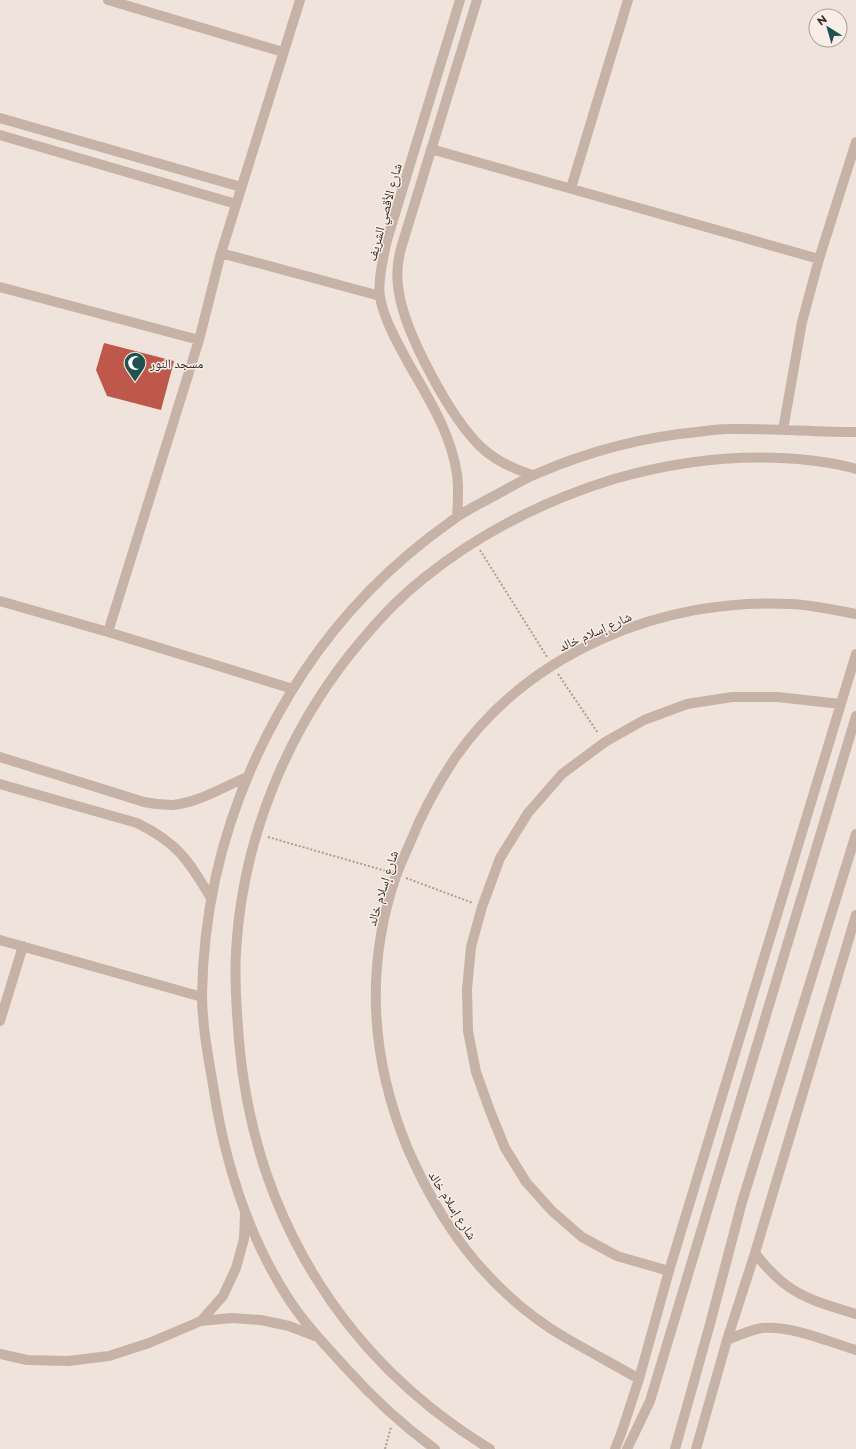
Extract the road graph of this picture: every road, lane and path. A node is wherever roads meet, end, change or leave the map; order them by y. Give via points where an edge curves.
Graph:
1 (108, 0) edge
2 (300, 0) edge
3 (460, 0) edge
4 (477, 0) edge
5 (628, 0) edge
6 (283, 52) junction
7 (0, 118) edge
8 (0, 136) edge
9 (856, 142) edge
10 (431, 149) junction
11 (241, 187) junction
12 (571, 188) junction
13 (236, 204) junction
14 (221, 253) junction
15 (818, 259) junction
16 (1, 290) edge
17 (380, 296) junction
18 (199, 340) junction
19 (783, 430) junction
20 (856, 432) edge
21 (856, 469) edge
22 (532, 475) junction
23 (457, 517) junction
24 (474, 541) junction
25 (0, 601) edge
26 (856, 614) edge
27 (108, 632) junction
28 (856, 654) edge
29 (552, 665) junction
30 (293, 689) junction
31 (840, 704) junction
32 (856, 716) edge
33 (605, 742) junction
34 (0, 757) edge
35 (247, 777) junction
36 (0, 784) edge
37 (257, 834) junction
38 (856, 834) edge
39 (396, 874) junction
40 (211, 898) junction
41 (482, 907) junction
42 (856, 915) edge
43 (0, 940) edge
44 (23, 946) junction
45 (202, 997) junction
46 (0, 1021) edge
47 (245, 1209) junction
48 (755, 1253) junction
49 (669, 1271) junction
50 (856, 1314) edge
51 (201, 1322) junction
52 (316, 1336) junction
53 (727, 1340) junction
54 (856, 1350) edge
55 (0, 1354) edge
56 (639, 1379) junction
57 (394, 1417) junction
58 (385, 1449) edge
59 (435, 1449) edge
60 (490, 1449) edge
61 (615, 1449) edge
62 (627, 1449) edge
63 (675, 1449) edge
64 (696, 1449) edge

1 - 6 street
2 - 6 street
3 - 17 street, شارع الأقصي الشريف via 387,240 382,261
4 - 10 street, شارع الأقصي الشريف
5 - 12 street
6 - 11 street
7 - 11 street
8 - 13 street
9 - 15 street
10 - 12 street
10 - 22 street, شارع الأقصي الشريف via 399,255 397,279 402,306 430,372 469,434 498,460
11 - 13 street
12 - 15 street
13 - 14 street
14 - 17 street
14 - 18 street
15 - 19 street via 802,322
16 - 18 street
17 - 23 street, شارع الأقصي الشريف via 397,342 447,434 457,475
18 - 27 street
19 - 20 street
19 - 22 street via 724,429 672,434 620,445
21 - 24 street via 827,462 779,458 731,458 684,463 591,486 546,504
22 - 23 street
23 - 30 street via 389,571 352,609 319,650
24 - 29 path
24 - 37 street via 423,579 382,616 348,656 321,694 298,734 278,775
25 - 27 street
26 - 29 street, شارع إسلام خالد via 791,604 719,606 649,621 616,633
27 - 30 street
28 - 31 street
29 - 33 path
29 - 39 street, شارع إسلام خالد via 484,722 456,757 432,795
30 - 35 street via 263,740
31 - 33 street via 778,697 732,696 687,704 659,714
31 - 49 street
32 - 62 street via 650,1401
33 - 41 street via 562,774 528,813 500,858
34 - 35 street via 144,802 158,804 172,805 185,802
35 - 40 street via 225,839
36 - 40 street via 137,823 155,832 186,858
37 - 39 path
37 - 60 street via 240,908 236,994 241,1068 247,1104 256,1141 280,1211 315,1278 359,1338 411,1392
38 - 63 street via 742,1202
39 - 41 path
39 - 56 street, شارع إسلام خالد via 378,954 378,1037 382,1064 396,1117 418,1172 449,1227 490,1277 513,1299 564,1337
40 - 45 street
41 - 49 street via 471,947 467,989 468,1031 476,1072 505,1148 531,1188 552,1212 582,1237 617,1256
42 - 48 street
43 - 44 street
44 - 45 street
44 - 46 street
45 - 47 street via 207,1049 222,1136
47 - 51 street via 244,1239 236,1268 223,1296
47 - 52 street via 262,1252 288,1298
48 - 50 street via 776,1277 795,1292 812,1301
48 - 53 street
49 - 56 street
51 - 52 street via 232,1318 261,1320 289,1326
51 - 55 street via 109,1356 68,1362 27,1360
52 - 57 street
53 - 54 street via 744,1332 780,1328
53 - 64 street
56 - 61 street
57 - 58 path
57 - 59 street

